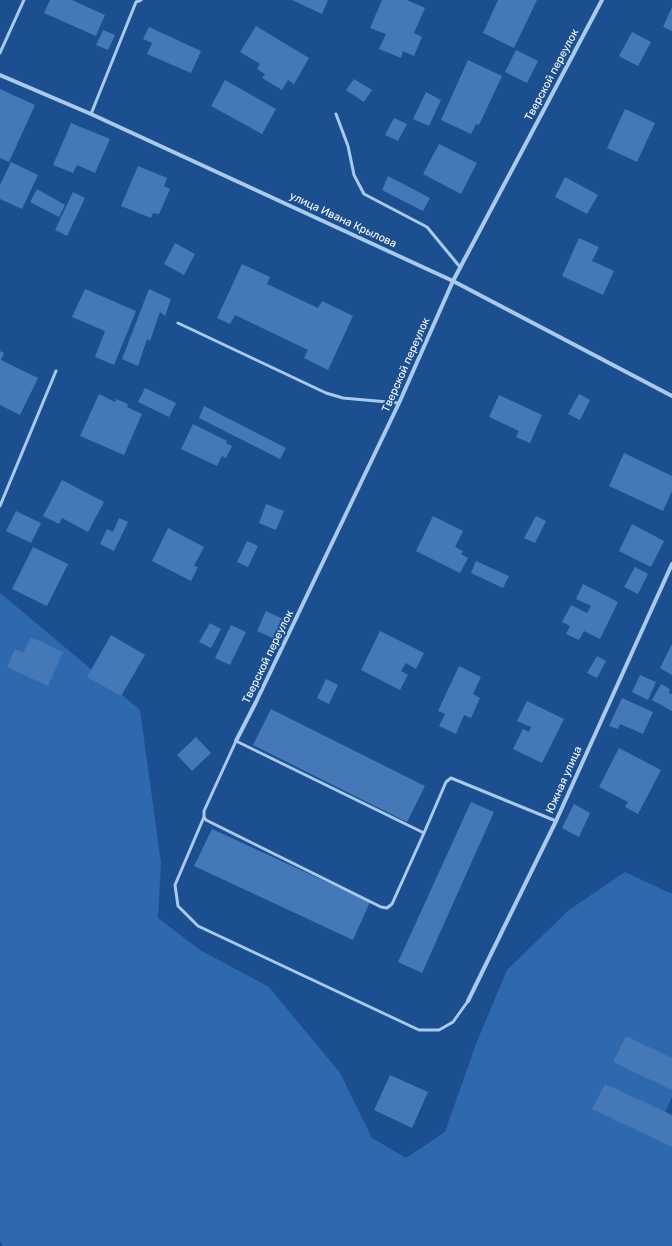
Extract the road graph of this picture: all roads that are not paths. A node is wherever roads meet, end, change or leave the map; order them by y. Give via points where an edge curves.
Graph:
1 (24, 0) edge
2 (141, 0) edge
3 (602, 0) edge
4 (0, 53) edge
5 (0, 75) edge
6 (91, 114) junction
7 (336, 114) dead end
8 (460, 267) junction
9 (453, 281) junction
10 (178, 324) dead end
11 (56, 371) dead end
12 (672, 396) edge
13 (399, 403) junction
14 (0, 506) edge
15 (672, 564) edge
16 (236, 741) junction
17 (204, 817) junction
18 (556, 821) junction
19 (424, 833) junction
20 (468, 1000) joint

1 - 4 lane
2 - 6 lane via 136,2
3 - 8 street, Тверской переулок
5 - 6 street, улица Ивана Крылова
6 - 9 street, улица Ивана Крылова
7 - 8 lane via 359,187 373,199 427,227
8 - 9 street, Тверской переулок
9 - 12 street, улица Ивана Крылова
9 - 13 street, Тверской переулок
10 - 13 lane via 326,393 343,398
11 - 14 lane
13 - 16 street, Тверской переулок
15 - 18 street, Южная улица
16 - 17 lane via 204,811
16 - 19 lane
17 - 19 lane via 387,908 392,904
17 - 20 lane via 175,885 178,906 198,926 419,1030 439,1030 453,1022
18 - 19 lane via 451,778 446,782
18 - 20 street, Южная улица

